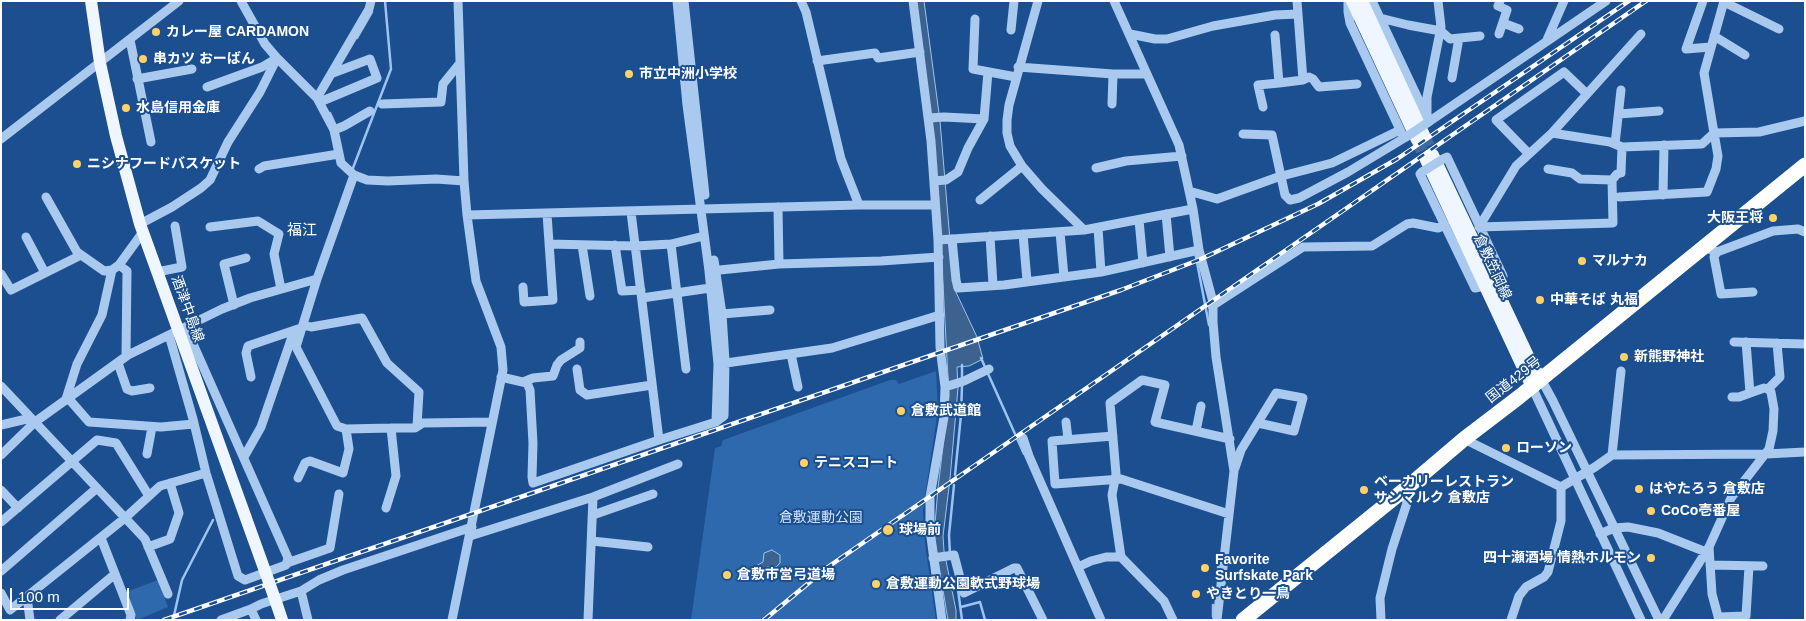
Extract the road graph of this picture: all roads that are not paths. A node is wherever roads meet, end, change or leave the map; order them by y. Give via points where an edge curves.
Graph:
1 (91, 1) edge
2 (179, 1) edge
3 (241, 1) edge
4 (371, 1) edge
5 (458, 1) edge
6 (677, 1) edge
7 (684, 1) edge
8 (801, 1) edge
9 (913, 1) edge
10 (1014, 1) edge
11 (1038, 1) edge
12 (1114, 1) edge
13 (1297, 1) edge
14 (1350, 1) edge
15 (1362, 1) edge
16 (1372, 1) edge
17 (1438, 1) edge
18 (1500, 1) edge
19 (1564, 1) edge
20 (1606, 1) edge
21 (1703, 1) edge
22 (1724, 2) edge
23 (1298, 14) junction
24 (1380, 18) junction
25 (975, 19) dead end
26 (1503, 24) junction
27 (1779, 29) dead end
28 (1011, 30) dead end
29 (1519, 30) dead end
30 (1441, 31) junction
31 (1130, 34) junction
32 (1499, 34) dead end
33 (1641, 34) dead end
34 (1275, 35) dead end
35 (1480, 36) dead end
36 (1714, 36) junction
37 (1459, 38) junction
38 (130, 40) junction
39 (1546, 42) junction
40 (1711, 47) junction
41 (920, 52) junction
42 (1745, 56) dead end
43 (277, 58) junction
44 (817, 61) junction
45 (100, 63) junction
46 (460, 63) junction
47 (1018, 67) junction
48 (192, 69) dead end
49 (988, 72) junction
50 (333, 73) junction
51 (1113, 74) junction
52 (1145, 74) junction
53 (1016, 77) junction
54 (1452, 78) dead end
55 (137, 79) junction
56 (1303, 80) junction
57 (1280, 83) junction
58 (1357, 84) dead end
59 (207, 88) dead end
60 (1621, 90) dead end
61 (1587, 94) junction
62 (319, 100) junction
63 (382, 104) dead end
64 (1112, 104) dead end
65 (1262, 107) dead end
66 (370, 111) dead end
67 (1659, 111) dead end
68 (1619, 114) junction
69 (933, 118) junction
70 (984, 119) junction
71 (1805, 121) edge
72 (336, 129) junction
73 (1417, 130) junction
74 (1552, 133) junction
75 (1714, 133) junction
76 (1243, 134) dead end
77 (1, 139) edge
78 (151, 142) dead end
79 (1618, 146) junction
80 (1664, 146) junction
81 (339, 154) junction
82 (1529, 154) junction
83 (1180, 157) junction
84 (1434, 158) junction
85 (1805, 165) edge
86 (1022, 166) junction
87 (1096, 168) dead end
88 (259, 169) dead end
89 (1548, 170) dead end
90 (354, 175) junction
91 (1281, 176) junction
92 (939, 180) junction
93 (1612, 180) junction
94 (464, 181) junction
95 (1189, 191) junction
96 (1663, 195) junction
97 (46, 197) dead end
98 (1619, 197) dead end
99 (980, 200) dead end
100 (859, 205) junction
101 (936, 205) junction
102 (778, 207) junction
103 (1191, 209) junction
104 (703, 210) junction
105 (631, 212) junction
106 (547, 214) junction
107 (1166, 214) junction
108 (467, 215) junction
109 (1139, 220) junction
110 (176, 226) dead end
111 (1446, 226) junction
112 (1479, 226) junction
113 (210, 227) dead end
114 (141, 228) junction
115 (1098, 228) junction
116 (1084, 230) junction
117 (1060, 232) junction
118 (1805, 232) edge
119 (1023, 234) junction
120 (704, 236) junction
121 (990, 236) junction
122 (26, 237) dead end
123 (945, 240) junction
124 (549, 244) junction
125 (671, 244) junction
126 (582, 245) junction
127 (615, 246) junction
128 (636, 246) junction
129 (1711, 249) junction
130 (1196, 251) junction
131 (81, 255) junction
132 (938, 257) junction
133 (1170, 257) junction
134 (246, 258) dead end
135 (1143, 263) junction
136 (780, 264) junction
137 (116, 267) junction
138 (712, 270) junction
139 (157, 272) junction
140 (1101, 272) junction
141 (45, 273) junction
142 (1, 274) edge
143 (1064, 277) junction
144 (317, 279) junction
145 (954, 280) junction
146 (941, 281) junction
147 (1027, 281) junction
148 (1489, 284) junction
149 (993, 285) junction
150 (523, 287) dead end
151 (710, 288) junction
152 (281, 289) junction
153 (1753, 292) dead end
154 (641, 294) junction
155 (678, 294) junction
156 (590, 296) dead end
157 (234, 305) junction
158 (1212, 306) junction
159 (770, 310) dead end
160 (722, 314) junction
161 (940, 315) junction
162 (299, 328) junction
163 (178, 331) junction
164 (580, 342) dead end
165 (1734, 342) dead end
166 (1746, 342) junction
167 (1778, 343) junction
168 (1805, 344) edge
169 (792, 354) junction
170 (126, 356) junction
171 (118, 363) junction
172 (721, 364) junction
173 (577, 369) dead end
174 (686, 369) dead end
175 (986, 370) dead end
176 (1621, 371) dead end
177 (251, 377) dead end
178 (501, 377) junction
179 (523, 382) junction
180 (1536, 383) junction
181 (652, 385) junction
182 (1, 386) edge
183 (946, 386) junction
184 (798, 387) dead end
185 (150, 388) dead end
186 (1768, 389) junction
187 (1750, 393) junction
188 (1732, 398) dead end
189 (67, 399) junction
190 (1201, 406) dead end
191 (33, 420) junction
192 (492, 422) junction
193 (1066, 422) dead end
194 (1258, 423) junction
195 (194, 424) junction
196 (1, 425) edge
197 (152, 426) junction
198 (418, 426) junction
199 (391, 428) junction
200 (346, 429) junction
201 (1196, 431) junction
202 (1113, 436) junction
203 (1022, 438) dead end
204 (1227, 438) junction
205 (1068, 439) junction
206 (1464, 439) junction
207 (659, 440) junction
208 (1805, 452) edge
209 (146, 454) dead end
210 (1766, 454) junction
211 (1, 455) edge
212 (1612, 455) junction
213 (244, 457) junction
214 (72, 461) junction
215 (678, 464) dead end
216 (1234, 471) junction
217 (206, 472) junction
218 (1588, 472) junction
219 (298, 478) dead end
220 (1115, 478) junction
221 (1574, 480) junction
222 (170, 483) junction
223 (1055, 484) junction
224 (1042, 485) junction
225 (1561, 487) junction
226 (97, 488) junction
227 (1, 490) edge
228 (1404, 490) junction
229 (340, 494) dead end
230 (653, 494) dead end
231 (149, 496) junction
232 (593, 497) junction
233 (18, 508) junction
234 (386, 508) dead end
235 (1227, 514) junction
236 (593, 515) junction
237 (126, 518) junction
238 (1, 522) edge
239 (1614, 528) junction
240 (471, 531) junction
241 (1600, 534) junction
242 (101, 538) junction
243 (592, 542) junction
244 (148, 547) junction
245 (648, 547) dead end
246 (1708, 550) junction
247 (1122, 557) junction
248 (934, 558) junction
249 (287, 563) junction
250 (1710, 565) junction
251 (1749, 566) junction
252 (1763, 566) dead end
253 (1078, 567) junction
254 (1, 571) edge
255 (115, 574) junction
256 (301, 591) junction
257 (1, 593) edge
258 (168, 594) dead end
259 (27, 597) junction
260 (1380, 605) junction
261 (251, 609) junction
262 (10, 610) junction
263 (1257, 614) edge
264 (1, 616) edge
265 (231, 618) edge
266 (1719, 618) edge
267 (30, 620) edge
268 (60, 620) edge
269 (130, 620) edge
270 (221, 620) edge
271 (256, 620) edge
272 (282, 620) edge
273 (308, 620) edge
274 (452, 620) edge
275 (588, 620) edge
276 (942, 620) edge
277 (1043, 620) edge
278 (1101, 620) edge
279 (1173, 620) edge
280 (1217, 620) edge
281 (1243, 620) edge
282 (1374, 620) edge
283 (1381, 620) edge
284 (1510, 620) edge
285 (1641, 620) edge
286 (1659, 620) edge
287 (1663, 620) edge

1 - 45 main road, 酒津中島線
2 - 38 street
3 - 43 street via 265,44
4 - 50 street
5 - 46 street
6 - 104 street via 687,105
7 - 104 street
8 - 44 street
9 - 41 street
10 - 28 street
11 - 47 street
12 - 31 street
13 - 23 street
14 - 73 main road
14 - 73 street via 1350,23
15 - 73 main road
16 - 24 street
17 - 30 street
18 - 26 street via 1498,6 1507,10
19 - 39 street
20 - 39 street
21 - 40 street via 1686,49
22 - 27 street
22 - 36 street
23 - 31 street via 1213,26 1167,39 1155,40
23 - 56 street
24 - 30 street
24 - 73 street
25 - 49 street via 973,69
26 - 29 street
26 - 32 street
30 - 37 street via 1450,39
30 - 73 street
31 - 52 street
33 - 61 street
34 - 57 street
35 - 37 street
36 - 40 street
36 - 42 street
37 - 54 street
38 - 45 street
38 - 55 street
39 - 73 street
40 - 75 street via 1704,73
41 - 44 street via 878,58 875,53
41 - 69 street
43 - 59 street
43 - 62 street
43 - 114 street via 228,142 210,180
44 - 100 street via 841,159
45 - 77 street
45 - 114 main road, 酒津中島線
46 - 63 street via 443,84 442,102
46 - 94 street
47 - 51 street
47 - 53 street
48 - 55 street
49 - 53 street
49 - 70 street
50 - 62 street
50 - 62 street via 370,59 377,78
51 - 52 street
51 - 64 street
52 - 83 street via 1174,133
53 - 86 street via 1007,133 1010,146
55 - 78 street
56 - 57 street
56 - 58 street via 1313,79 1319,87
57 - 65 street via 1258,85
60 - 68 street
61 - 74 street
61 - 82 street via 1564,72 1496,120
62 - 72 street
66 - 72 street
67 - 68 street
68 - 79 street
69 - 70 street
69 - 92 street
70 - 92 street via 958,172
71 - 75 street via 1758,132
72 - 81 street
73 - 91 street via 1332,162
73 - 91 street via 1299,198 1290,200 1285,195
74 - 79 street
74 - 82 street
75 - 80 street via 1702,144
75 - 96 street via 1718,156 1707,192
76 - 91 street via 1272,135
79 - 80 street
79 - 93 street via 1621,173
80 - 96 street
81 - 88 street
81 - 90 street via 341,164
82 - 112 street via 1516,166
83 - 87 street
83 - 95 street
84 - 111 street, bridge via 1420,174
84 - 112 street via 1447,157
84 - 148 main road, 倉敷笠岡線
85 - 129 highway, 国道429号
86 - 99 street
86 - 116 street
89 - 93 street via 1572,173 1580,180
90 - 94 street via 367,180
90 - 144 street
91 - 95 street via 1217,199
92 - 101 street
93 - 112 street via 1613,223
94 - 108 street
95 - 103 street
96 - 98 street
97 - 131 street
100 - 101 street
100 - 102 street
101 - 123 street
102 - 104 street
102 - 136 street
103 - 107 street
103 - 130 street
104 - 105 street
104 - 120 street
104 - 138 street
105 - 106 street
105 - 128 street
106 - 108 street
106 - 124 street
107 - 109 street
107 - 133 street
108 - 178 street via 476,281 501,347
109 - 115 street
109 - 135 street
110 - 139 street via 182,267
111 - 148 street via 1475,288
111 - 158 street via 1407,224 1372,246 1303,247
112 - 148 street via 1502,276
113 - 152 street via 258,221 279,234 274,254
114 - 137 street
114 - 139 main road, 酒津中島線
115 - 116 street
115 - 140 street
116 - 117 street
117 - 119 street
117 - 143 street
118 - 129 street via 1798,229 1773,230
119 - 121 street
119 - 147 street
120 - 125 street
120 - 138 street
121 - 123 street
121 - 149 street
122 - 141 street
123 - 132 street
123 - 145 street
124 - 126 street
124 - 150 street via 554,300 524,302
125 - 128 street
125 - 155 street
126 - 127 street
126 - 156 street
127 - 128 street
127 - 154 street via 622,291
128 - 154 street
129 - 153 street via 1721,294
129 - 180 highway, 国道429号
130 - 133 street
130 - 158 street
131 - 137 street via 104,271
131 - 141 street
132 - 136 street
132 - 146 street
133 - 135 street
134 - 157 street via 224,264
135 - 140 street
136 - 138 street
137 - 170 street via 127,271
137 - 189 street via 102,314 77,364
138 - 151 street
138 - 160 street
139 - 163 main road, 酒津中島線
140 - 143 street
141 - 142 street via 11,290
143 - 147 street
144 - 152 street
144 - 162 street
145 - 146 street
145 - 149 street via 958,288
146 - 161 street
147 - 149 street
148 - 180 main road, 倉敷笠岡線
151 - 155 street
151 - 172 street
152 - 157 street
154 - 155 street
154 - 181 street
155 - 174 street
157 - 163 street
158 - 204 street
159 - 160 street
160 - 172 street
161 - 169 street via 832,348
161 - 183 street via 940,347
162 - 177 street via 248,346 246,353
162 - 198 street via 362,318 387,362 420,392
162 - 200 street via 296,347 337,426
162 - 213 street via 261,427
163 - 170 street
163 - 195 street
163 - 213 street
163 - 272 main road, 酒津中島線, bridge
164 - 179 street via 580,348 556,365 553,376
165 - 166 street
166 - 167 street
166 - 187 street
167 - 168 street
167 - 186 street via 1780,377
169 - 172 street
169 - 184 street
170 - 171 street
171 - 185 street via 127,389
171 - 189 street
172 - 207 street via 716,422
173 - 181 street via 580,390 587,394
175 - 183 street
176 - 212 street
178 - 179 street
178 - 192 street
179 - 207 street via 527,383 532,402 533,483
180 - 206 highway, 国道429号
180 - 218 street via 1554,401
180 - 221 street
181 - 207 street
182 - 191 street
183 - 248 street via 929,509
186 - 187 street
186 - 210 street via 1774,416
187 - 188 street
189 - 191 street
189 - 197 street via 89,422
190 - 201 street
191 - 196 street
191 - 211 street
191 - 214 street
192 - 198 street via 423,422
192 - 240 street
193 - 205 street
194 - 194 street via 1276,393 1303,398 1294,431
194 - 216 street via 1241,450
195 - 197 street
195 - 217 street
197 - 209 street
198 - 199 street
199 - 200 street
199 - 234 street via 396,476
200 - 219 street via 349,448 343,473 310,461
201 - 202 street via 1155,422 1165,385 1142,380 1110,403
201 - 204 street
202 - 205 street
202 - 220 street
203 - 224 street
204 - 216 street
205 - 223 street via 1052,441
206 - 225 street
206 - 228 highway, 国道429号
208 - 210 street
210 - 212 street
210 - 246 street via 1731,498
212 - 218 street
213 - 249 street via 288,558
214 - 226 street
214 - 231 street via 98,440 116,443
214 - 233 street
215 - 232 street
216 - 235 street
217 - 222 street
217 - 249 street via 238,576 245,580
218 - 221 street
218 - 239 street
220 - 223 street
220 - 235 street
220 - 247 street via 1112,495
221 - 225 street
221 - 241 street
222 - 231 street via 160,486
222 - 244 street via 179,513 170,539
223 - 224 street
224 - 253 street
225 - 284 street via 1561,521 1548,572 1526,587
226 - 237 street
226 - 254 street
227 - 233 street
228 - 260 street via 1406,503
228 - 263 highway, 国道429号
229 - 249 street via 330,548
230 - 236 street
231 - 237 street
232 - 236 street
232 - 240 street
233 - 238 street
235 - 280 street
236 - 243 street
237 - 242 street
237 - 244 street
239 - 241 street
239 - 246 street via 1628,527 1658,533
239 - 286 street
240 - 256 street via 343,570
240 - 274 street
241 - 285 street
242 - 255 street
242 - 259 street
243 - 245 street
243 - 275 street
244 - 258 street
246 - 250 street
246 - 287 street
247 - 253 street via 1106,557
247 - 279 street via 1164,601
248 - 276 street
248 - 277 street via 954,555 964,592 1017,568
250 - 251 street
250 - 266 street via 1712,594
251 - 252 street
251 - 266 street via 1746,616
253 - 278 street
255 - 268 street
255 - 269 street via 131,615
256 - 261 street
256 - 273 street
257 - 262 street
259 - 262 street
259 - 267 street
260 - 282 street
260 - 283 street
261 - 265 street
261 - 271 street
262 - 264 street
263 - 281 highway, 国道429号
265 - 270 street

